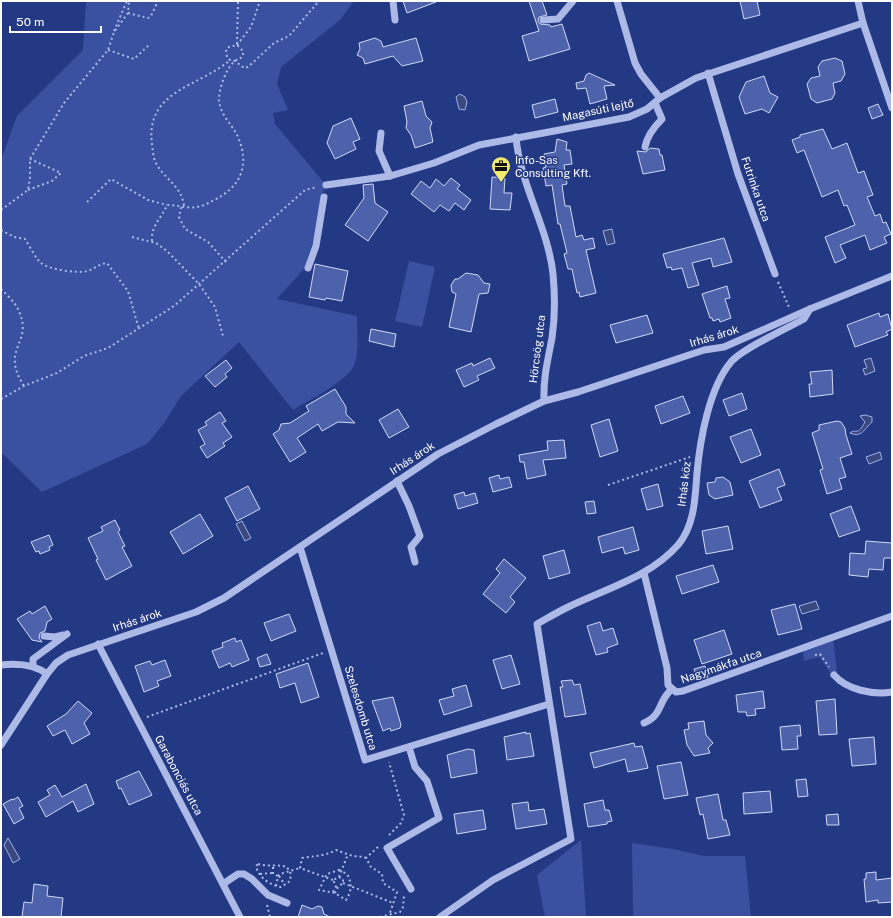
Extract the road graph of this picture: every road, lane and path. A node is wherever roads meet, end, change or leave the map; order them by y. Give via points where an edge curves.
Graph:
1 (128, 1) edge
2 (158, 1) edge
3 (238, 1) edge
4 (260, 1) edge
5 (319, 1) edge
6 (393, 1) edge
7 (573, 1) edge
8 (617, 1) edge
9 (858, 1) edge
10 (128, 12) junction
11 (395, 20) dead end
12 (543, 20) dead end
13 (863, 23) junction
14 (114, 32) junction
15 (149, 45) dead end
16 (237, 45) junction
17 (108, 50) junction
18 (230, 60) junction
19 (235, 61) junction
20 (708, 73) junction
21 (890, 96) edge
22 (658, 101) junction
23 (892, 108) edge
24 (381, 133) dead end
25 (516, 137) junction
26 (645, 147) dead end
27 (30, 160) junction
28 (390, 176) junction
29 (326, 185) dead end
30 (311, 188) dead end
31 (28, 190) junction
32 (324, 197) dead end
33 (87, 202) dead end
34 (167, 205) junction
35 (184, 206) junction
36 (1, 210) edge
37 (1, 230) edge
38 (132, 237) dead end
39 (152, 241) junction
40 (226, 262) junction
41 (308, 268) dead end
42 (775, 274) joint
43 (892, 276) edge
44 (198, 284) junction
45 (1, 289) edge
46 (810, 309) junction
47 (790, 310) dead end
48 (138, 329) junction
49 (223, 336) dead end
50 (24, 386) junction
51 (1, 399) edge
52 (544, 401) junction
53 (699, 454) junction
54 (397, 481) junction
55 (608, 485) dead end
56 (300, 547) junction
57 (415, 562) dead end
58 (644, 573) junction
59 (892, 616) edge
60 (44, 636) dead end
61 (98, 644) junction
62 (332, 650) junction
63 (814, 655) dead end
64 (1, 665) edge
65 (33, 666) junction
66 (47, 674) junction
67 (834, 675) joint
68 (671, 690) junction
69 (892, 692) edge
70 (549, 704) junction
71 (138, 720) junction
72 (644, 723) dead end
73 (1, 745) edge
74 (409, 747) junction
75 (389, 762) dead end
76 (386, 838) dead end
77 (381, 843) dead end
78 (348, 854) junction
79 (366, 858) junction
80 (285, 866) junction
81 (273, 867) junction
82 (300, 868) junction
83 (342, 870) junction
84 (289, 871) junction
85 (268, 873) junction
86 (273, 873) junction
87 (282, 873) junction
88 (260, 874) junction
89 (279, 876) junction
90 (325, 877) junction
91 (340, 877) junction
92 (265, 880) junction
93 (333, 880) junction
94 (343, 883) junction
95 (223, 884) junction
96 (285, 886) junction
97 (351, 886) junction
98 (276, 887) junction
99 (411, 889) joint
100 (274, 891) dead end
101 (334, 892) junction
102 (287, 903) dead end
103 (393, 903) junction
104 (390, 913) junction
105 (240, 917) edge
106 (380, 917) edge
107 (440, 917) edge

1 - 10 path
1 - 14 path
2 - 10 path via 148,18
3 - 16 path
4 - 16 path via 251,27
5 - 19 path via 289,36 274,43 253,63 244,68
6 - 11 street
7 - 12 street via 558,19
8 - 22 street via 636,63
9 - 13 street
10 - 14 path
13 - 20 street, Magasúti lejtő
13 - 21 street
14 - 17 path
15 - 17 path via 134,59
16 - 18 path via 226,50
16 - 19 path via 241,47 242,56
17 - 27 path via 64,103
18 - 19 path
18 - 35 path via 220,69 182,88 166,101 151,124 150,134 156,164 179,192
19 - 35 path via 224,81 219,98 224,116 237,136 241,148 244,159 242,170 233,188 223,196 198,207
20 - 22 street, Magasúti lejtő
20 - 42 street, Futrinka utca via 738,174
21 - 23 street
22 - 25 street, Magasúti lejtő via 629,117
22 - 26 street via 662,119 654,127
24 - 28 street via 379,151
25 - 28 street, Magasúti lejtő via 479,145 434,163
25 - 52 street, Hörcsög utca via 524,176 548,245 553,274 553,326 543,385
27 - 31 path
27 - 31 path via 61,173 52,181
28 - 29 street, Magasúti lejtő
30 - 40 path via 305,190
31 - 36 path
32 - 41 street via 316,246
33 - 34 path via 111,179 148,200
34 - 35 path
34 - 39 path via 162,217 154,226
35 - 40 path via 179,217 185,229 208,242
37 - 48 path via 25,239 41,263 53,268 86,272 99,264 107,263 128,291
38 - 39 path
39 - 44 path via 167,251
40 - 44 path
42 - 47 path
43 - 46 street, Irhás árok
44 - 48 path via 174,306
44 - 49 path via 215,307
45 - 50 path via 15,305 22,321 22,332 12,357 12,365 15,375
46 - 52 street, Irhás árok via 724,347 704,350
46 - 53 street, Irhás köz via 804,319 732,361 713,396
48 - 50 path via 108,348 84,356 57,373
50 - 51 path
52 - 54 street, Irhás árok via 438,454
53 - 55 path
53 - 58 street, Irhás köz via 694,502 686,533 664,559
54 - 56 street, Irhás árok
54 - 57 street via 420,536 411,547
56 - 61 street, Irhás árok via 224,598 196,612
56 - 62 street, Szelesdomb utca
58 - 68 street, Nagymákfa utca
58 - 70 street, Irhás köz via 565,608 537,624
59 - 68 street, Nagymákfa utca via 683,691
60 - 65 street via 67,634 33,659
61 - 66 street, Irhás árok via 68,655 56,663
61 - 71 street, Garabonciás utca
62 - 71 path
62 - 74 street, Szelesdomb utca via 365,760
63 - 67 path via 820,654
64 - 65 street
65 - 66 street
66 - 73 street, Irhás árok
67 - 69 street via 838,680 869,692
68 - 72 street via 666,694 658,713 652,720
70 - 74 street, Szelesdomb utca
70 - 107 street via 571,839 493,880
71 - 95 street, Garabonciás utca
74 - 99 street via 415,767 427,781 439,818 387,848
75 - 76 path via 404,815 401,823
77 - 79 path
78 - 79 path
78 - 82 path via 336,850 326,856 316,854 302,858
78 - 83 path
79 - 103 path via 371,867 382,874 383,882 397,892
80 - 81 path
80 - 84 path
80 - 87 path
81 - 86 path
81 - 88 path via 257,865
82 - 84 path
82 - 90 path
83 - 90 path via 330,872
83 - 91 path
83 - 97 path via 349,878
84 - 87 path
84 - 96 path via 291,878
85 - 86 path
85 - 88 path
85 - 92 path
86 - 89 path
87 - 89 path
88 - 92 path
89 - 96 path
89 - 98 path
90 - 93 path
90 - 101 path via 319,890
91 - 93 path
91 - 94 path
92 - 98 path
93 - 101 path via 336,886
94 - 97 path
94 - 101 path
95 - 102 street via 238,874 244,874 268,895
95 - 105 street, Garabonciás utca
96 - 98 path
97 - 101 path via 346,900
97 - 103 path
98 - 100 path
99 - 104 path via 404,896 402,910
103 - 104 path
104 - 106 path

